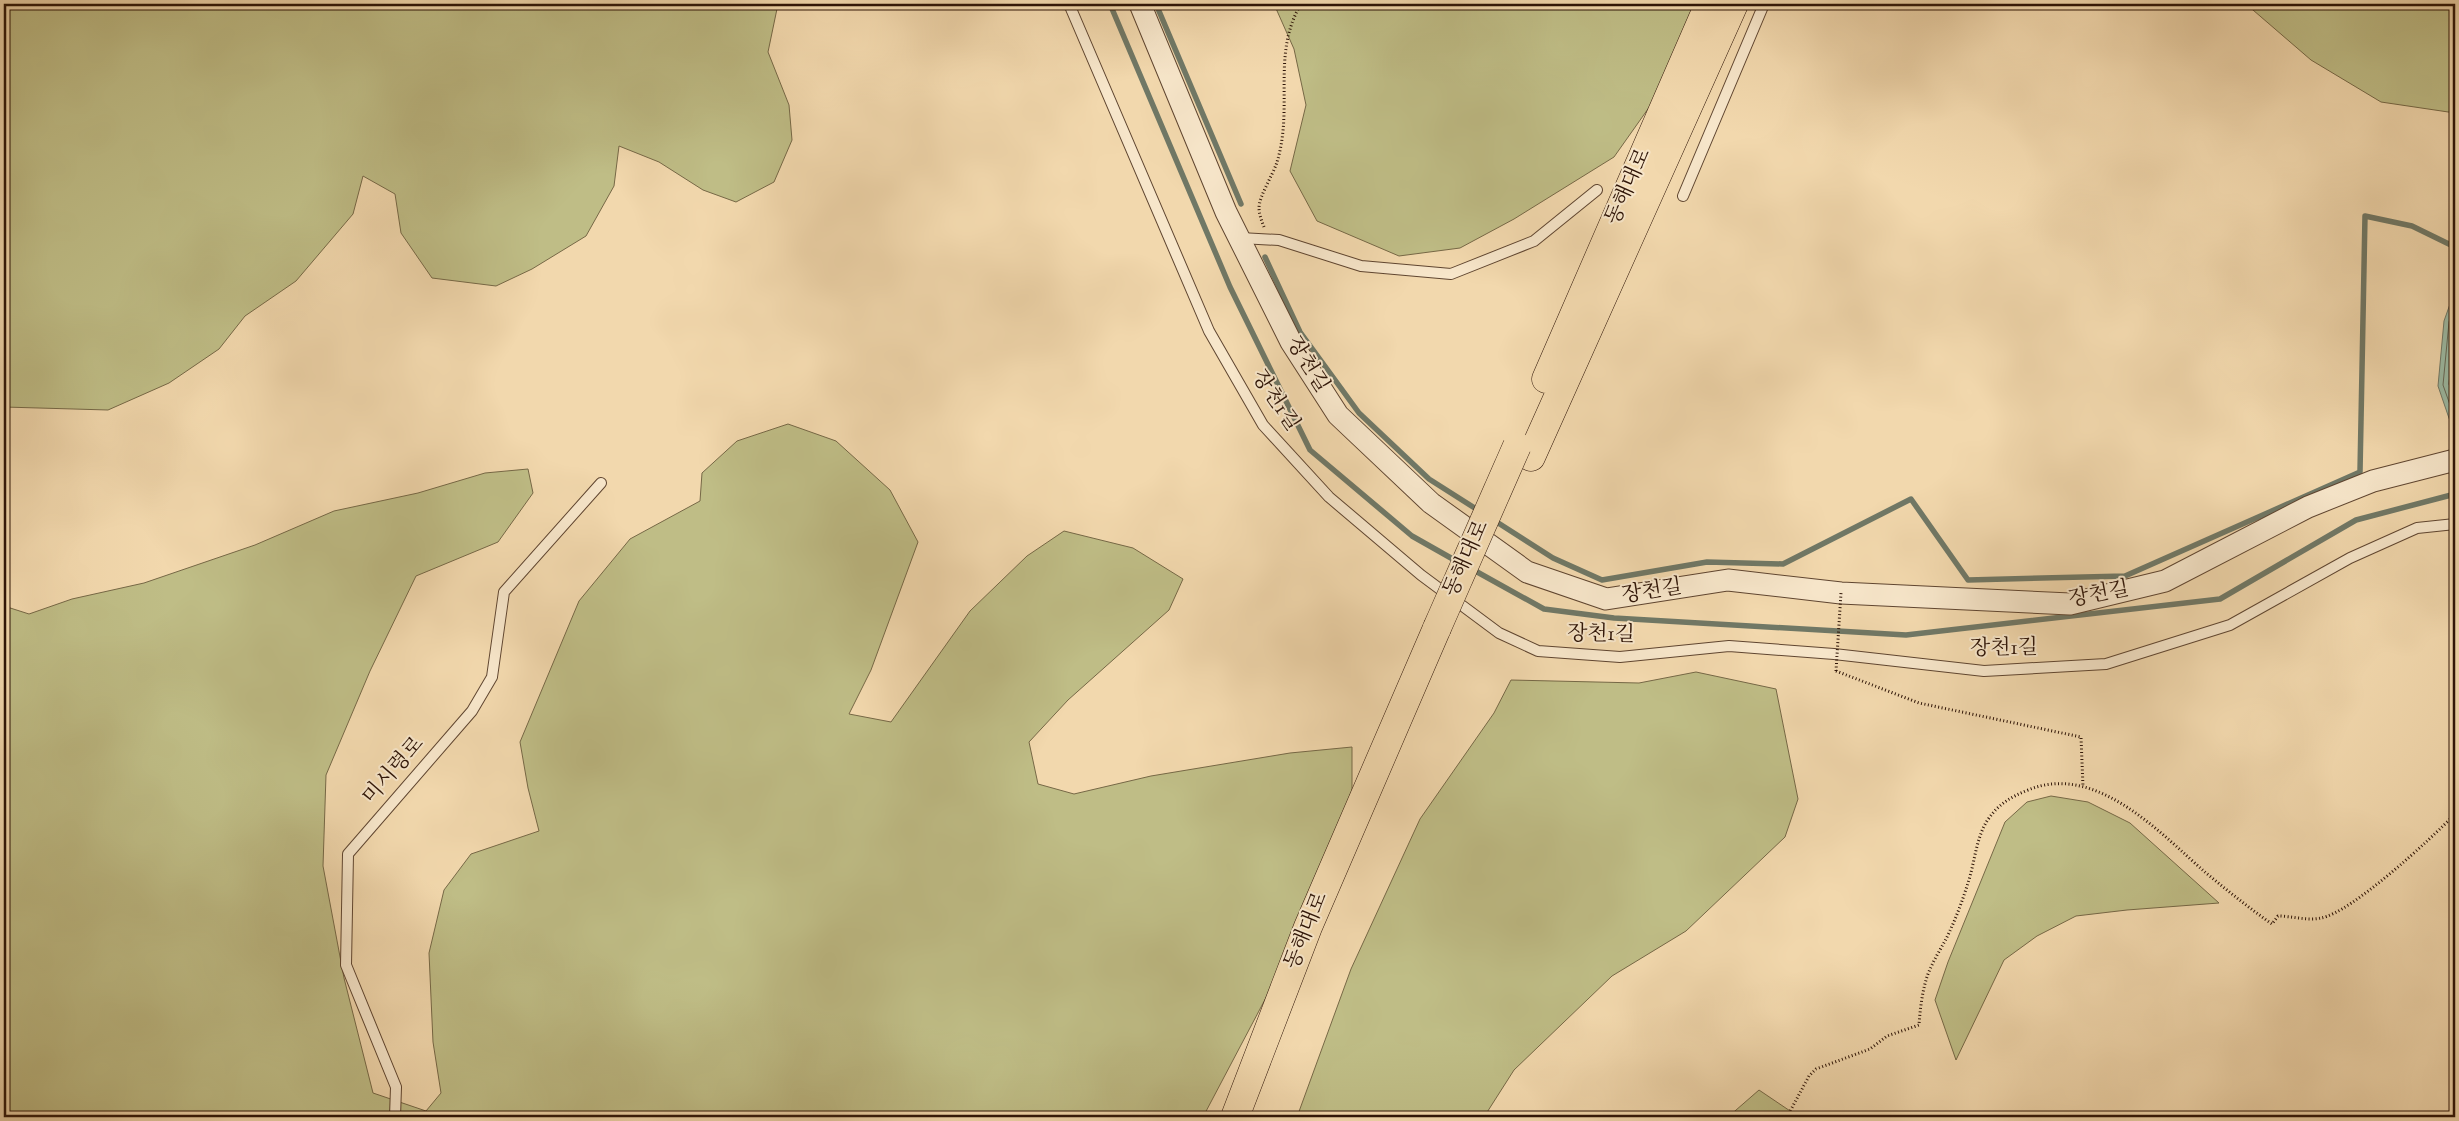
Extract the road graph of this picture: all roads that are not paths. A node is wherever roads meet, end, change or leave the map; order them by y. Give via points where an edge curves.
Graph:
1 (1069, 4) edge
2 (1140, 4) edge
3 (1709, 4) edge
4 (1734, 4) edge
5 (1764, 4) edge
6 (1597, 190) dead end
7 (1683, 196) dead end
8 (1240, 238) junction
9 (1524, 452) junction
10 (2455, 460) edge
11 (601, 483) dead end
12 (2455, 524) edge
13 (1445, 631) junction
14 (394, 1117) edge
15 (1235, 1117) edge
16 (1252, 1117) edge

1 - 12 lane, 장천1길 via 1209,331 1263,425 1329,497 1421,575 1500,633 1538,651 1620,657 1729,646 1984,671 2106,664 2230,625 2350,558 2417,528
2 - 8 street, 장천길 via 1226,212
3 - 9 main road, 동해대로
4 - 9 main road, 동해대로
5 - 7 lane
6 - 8 lane via 1534,241 1451,274 1361,266 1279,240
8 - 10 street, 장천길 via 1291,342 1338,415 1431,503 1527,572 1606,599 1728,580 1841,593 2070,604 2165,580 2308,507 2373,480
9 - 13 main road
11 - 14 lane, 미시령로 via 504,592 492,677 472,711 348,854 346,965 396,1087
13 - 15 main road, 동해대로 via 1308,927
13 - 16 main road, 동해대로 via 1288,1014

